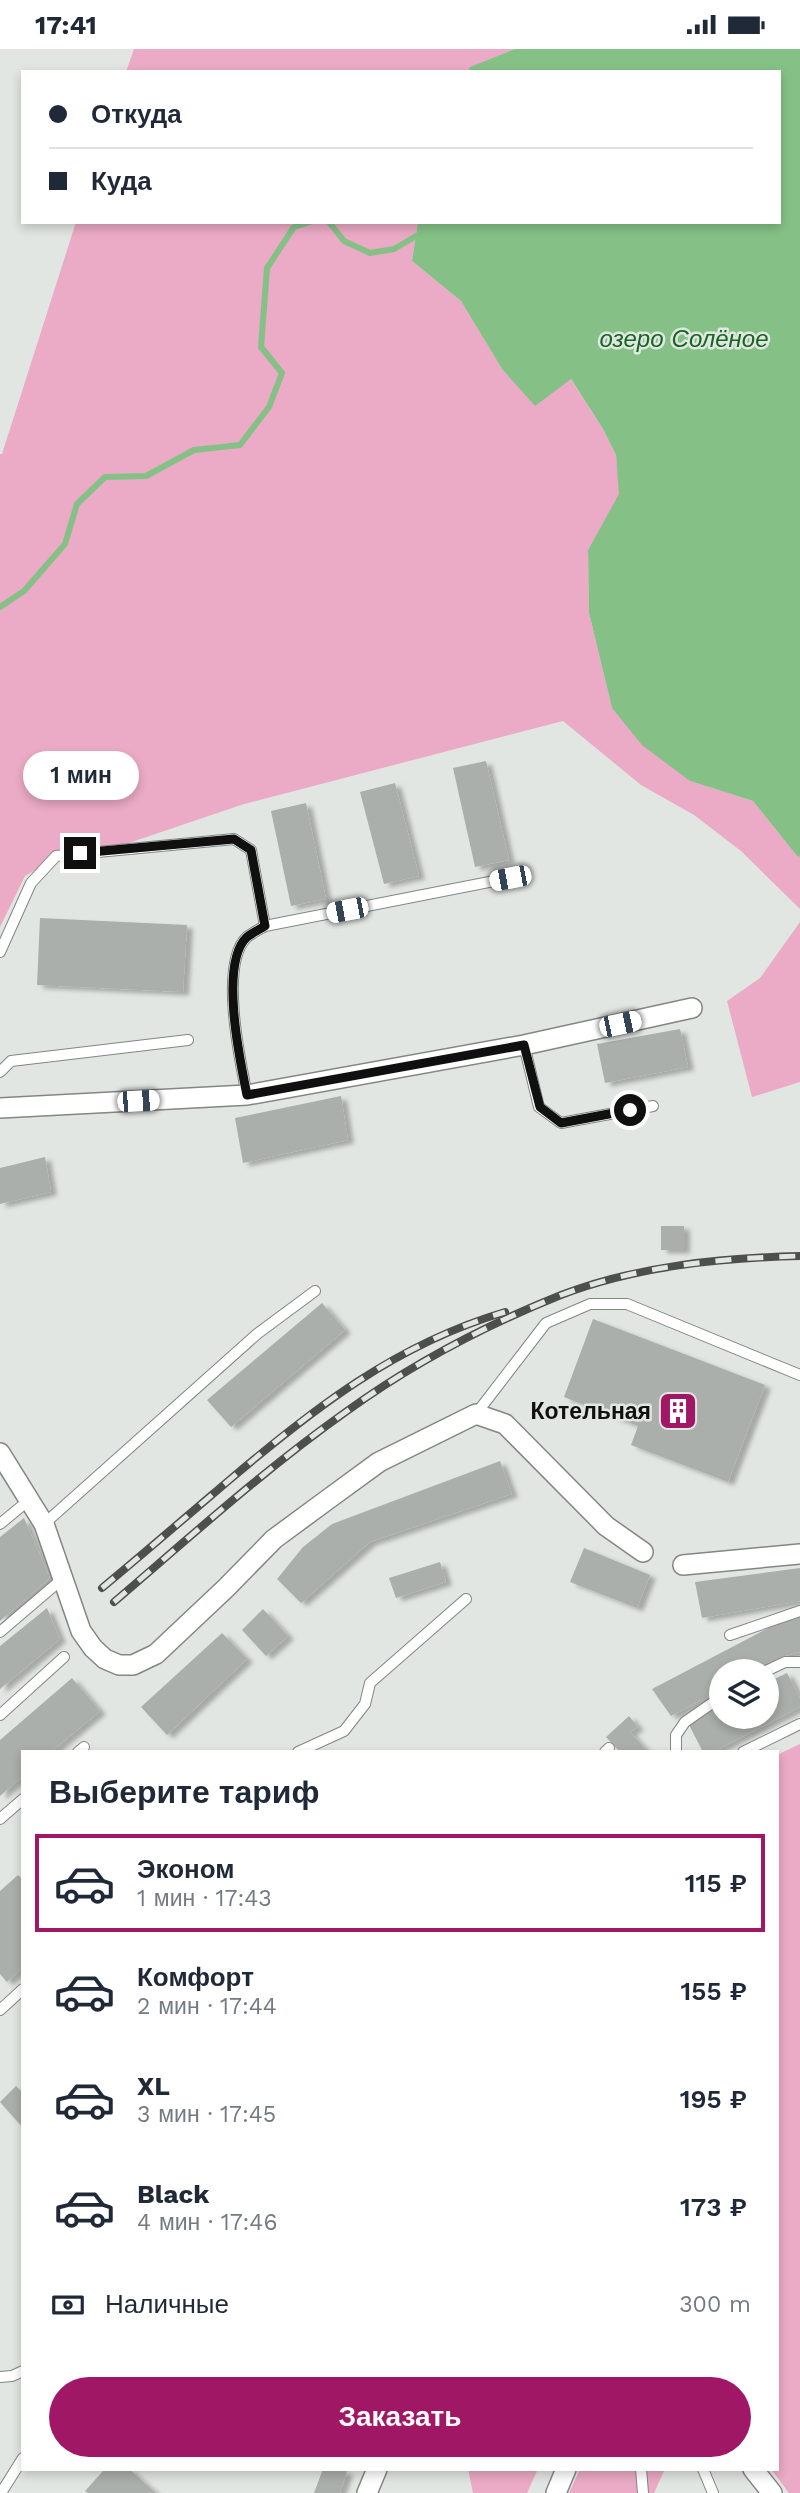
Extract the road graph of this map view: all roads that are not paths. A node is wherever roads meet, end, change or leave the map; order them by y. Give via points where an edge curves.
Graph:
1 (510, 878) dead end
2 (265, 926) junction
3 (0, 952) edge
4 (692, 1008) dead end
5 (188, 1040) dead end
6 (524, 1045) junction
7 (0, 1072) edge
8 (247, 1095) junction
9 (653, 1106) dead end
10 (0, 1108) edge
11 (315, 1291) dead end
12 (800, 1374) edge
13 (477, 1414) junction
14 (0, 1453) edge
15 (29, 1500) junction
16 (0, 1524) edge
17 (44, 1524) junction
18 (643, 1552) dead end
19 (800, 1555) edge
20 (683, 1566) dead end
21 (61, 1580) junction
22 (466, 1599) dead end
23 (800, 1611) edge
24 (0, 1632) edge
25 (730, 1635) dead end
26 (64, 1657) dead end
27 (800, 1662) edge
28 (779, 1665) edge
29 (709, 1705) edge
30 (0, 1715) edge
31 (800, 1724) edge
32 (302, 1750) edge
33 (676, 1750) edge
34 (747, 1750) edge
35 (21, 1801) edge
36 (0, 1819) edge
37 (21, 1991) edge
38 (0, 2010) edge
39 (21, 2372) edge
40 (0, 2377) edge
41 (21, 2461) edge
42 (376, 2471) edge
43 (565, 2471) edge
44 (641, 2471) edge
45 (704, 2471) edge
46 (755, 2471) edge
47 (1, 2493) edge
48 (367, 2493) edge
49 (556, 2493) edge
50 (643, 2493) edge
51 (713, 2493) edge
52 (772, 2493) edge

1 - 2 lane
2 - 3 lane via 251,850 234,839 56,856 31,883
2 - 8 lane via 246,938 234,962 234,1029
4 - 6 street
5 - 7 lane via 11,1061
6 - 8 street
6 - 9 lane via 540,1107 561,1123
8 - 10 street
11 - 17 lane via 257,1333
12 - 13 lane via 627,1304 590,1304 547,1323
13 - 18 street via 505,1424 606,1526
13 - 21 street via 379,1462 274,1539 156,1654 133,1665 105,1659 93,1647 81,1631
14 - 15 street
15 - 16 lane
15 - 17 street
17 - 21 street
19 - 20 street
21 - 24 lane
22 - 32 lane via 370,1683 365,1704 344,1731
23 - 25 lane
26 - 30 lane
27 - 28 lane
29 - 33 lane via 685,1722 676,1735
31 - 34 lane
35 - 36 lane
37 - 38 lane
39 - 40 lane
41 - 47 lane
42 - 48 street
43 - 49 street
44 - 50 lane
45 - 51 lane
46 - 52 street

